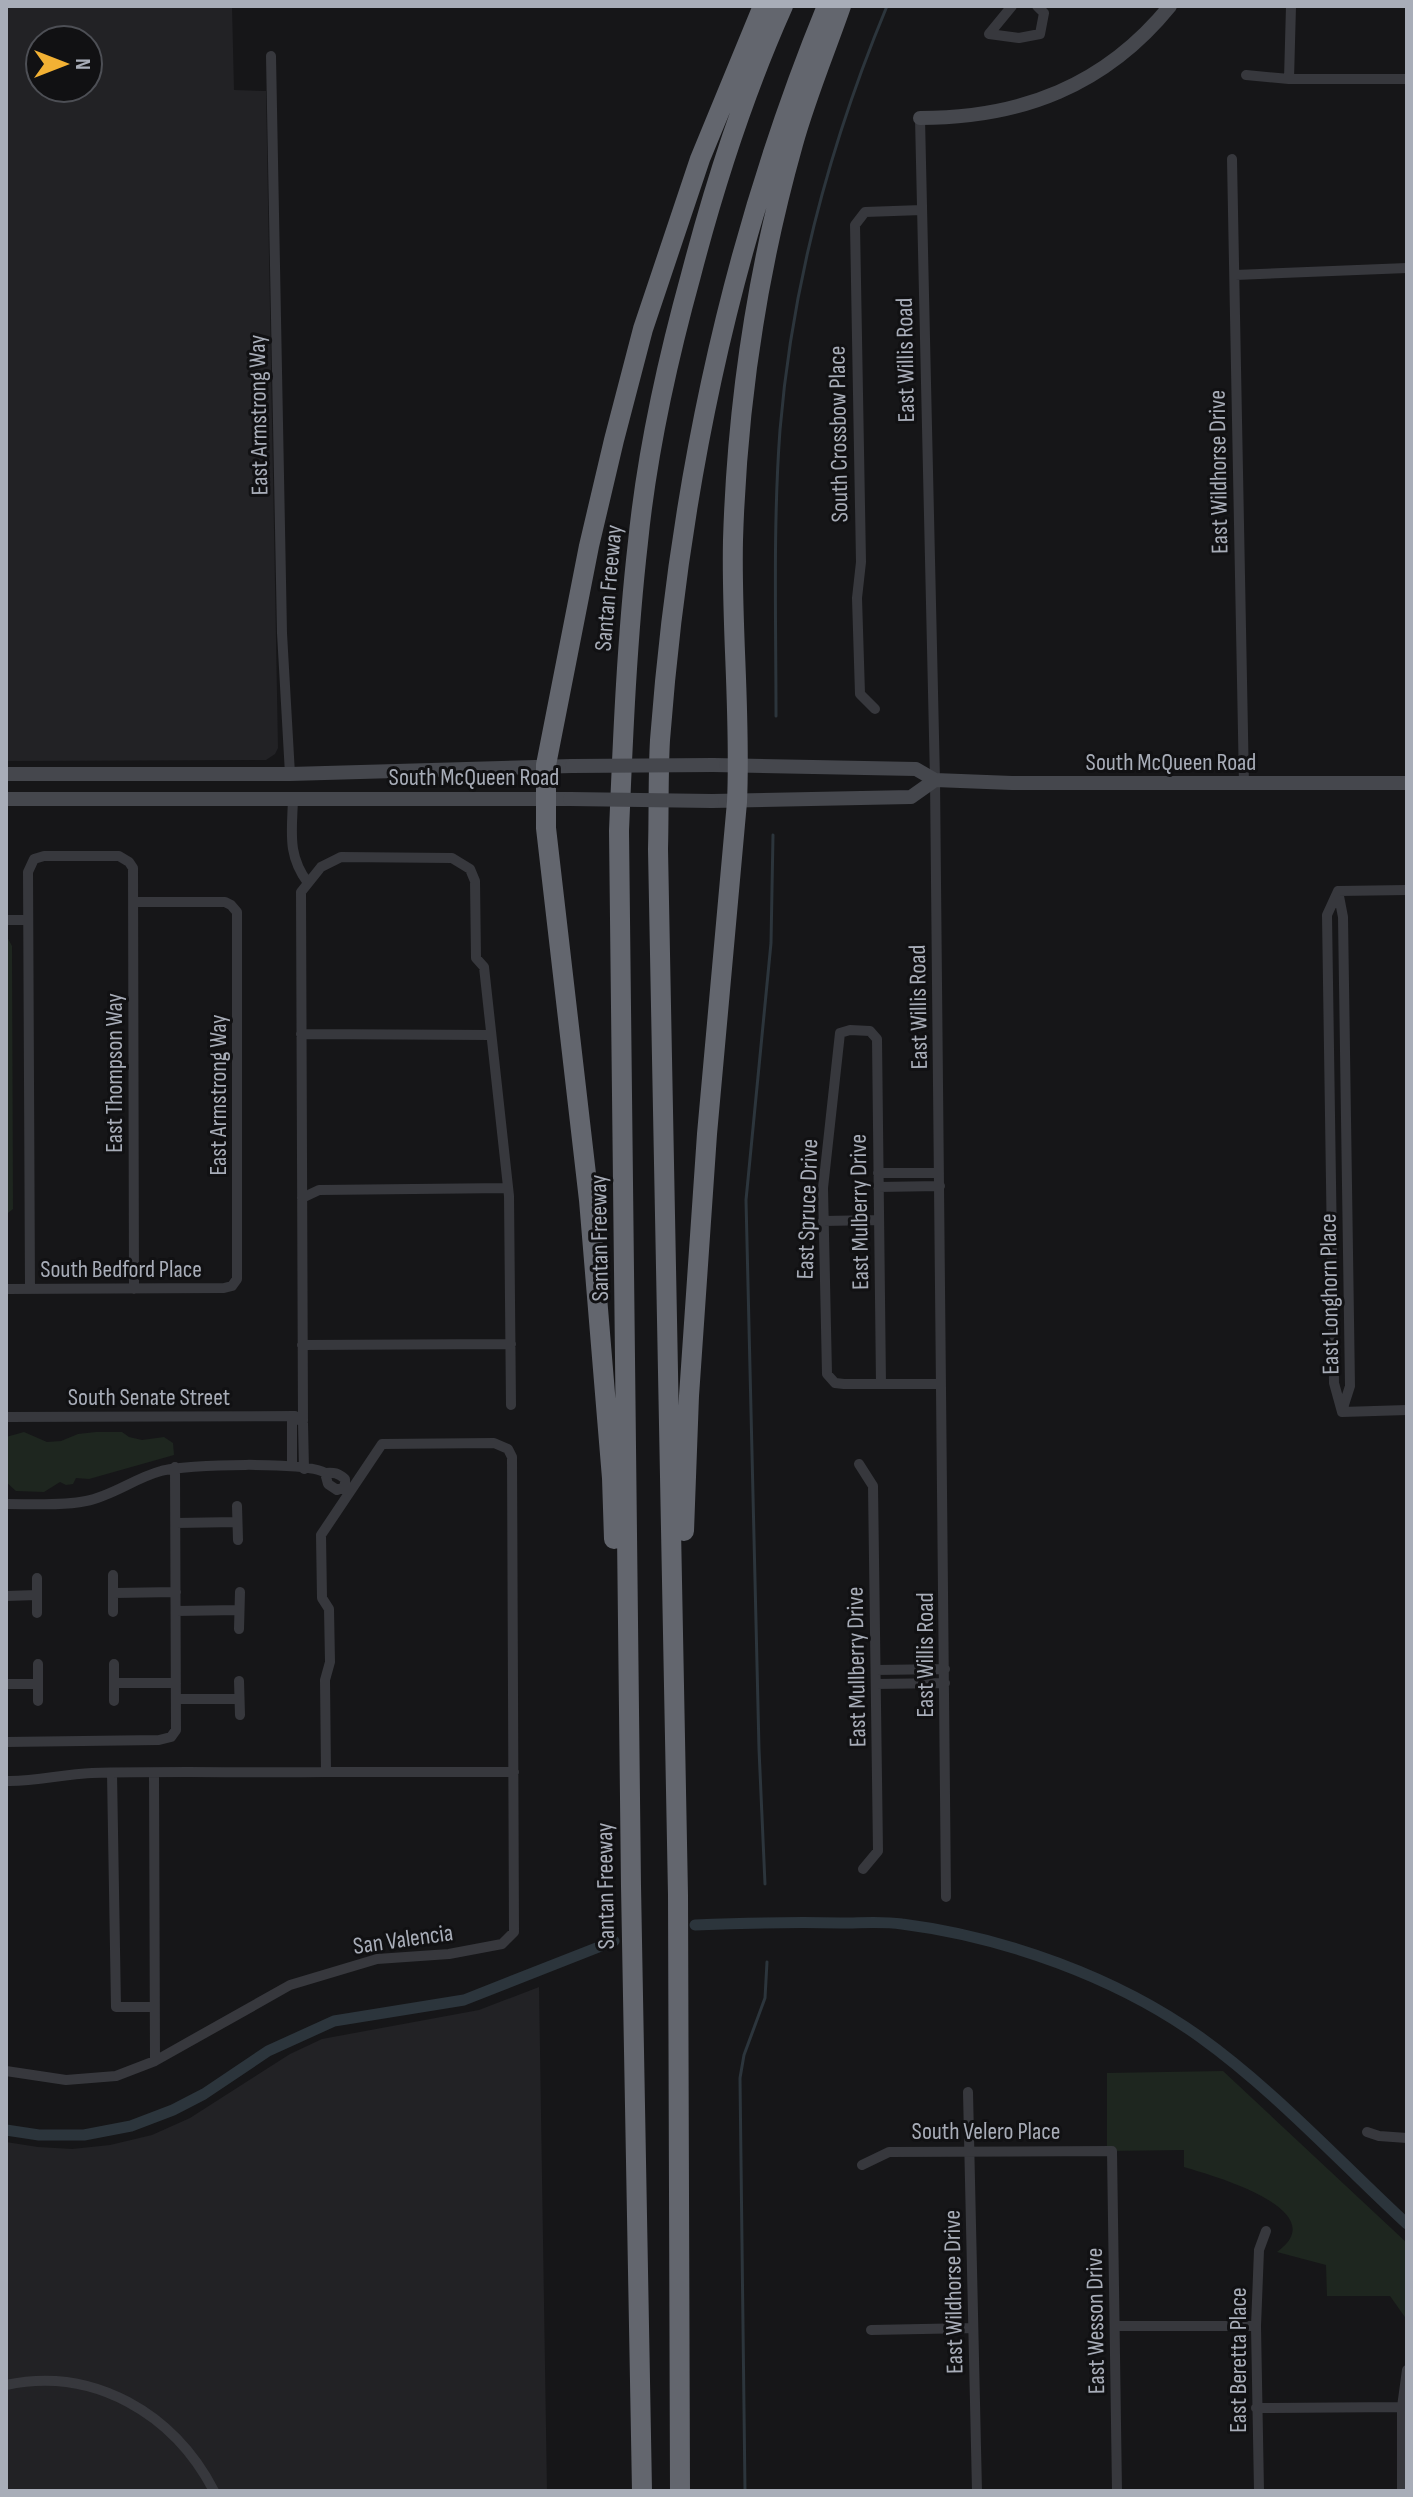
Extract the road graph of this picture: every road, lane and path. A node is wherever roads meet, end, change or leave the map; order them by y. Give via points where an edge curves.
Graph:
1 (763, 6) edge
2 (783, 6) edge
3 (827, 6) edge
4 (841, 6) edge
5 (1012, 6) edge
6 (1037, 6) edge
7 (1170, 6) edge
8 (1291, 6) edge
9 (271, 56) dead end
10 (1246, 75) dead end
11 (1289, 79) junction
12 (1407, 79) edge
13 (920, 118) joint
14 (1232, 159) dead end
15 (922, 210) junction
16 (1407, 268) edge
17 (1235, 275) junction
18 (875, 709) dead end
19 (738, 764) junction
20 (546, 765) junction
21 (6, 774) edge
22 (290, 774) junction
23 (935, 780) junction
24 (1407, 783) edge
25 (1244, 785) junction
26 (6, 799) edge
27 (293, 799) junction
28 (546, 800) junction
29 (737, 802) junction
30 (308, 883) junction
31 (1407, 890) edge
32 (1338, 891) junction
33 (134, 902) junction
34 (6, 920) edge
35 (28, 920) junction
36 (1344, 959) junction
37 (1328, 960) junction
38 (301, 1034) junction
39 (491, 1035) junction
40 (877, 1039) joint
41 (1345, 1056) junction
42 (1329, 1057) junction
43 (1347, 1158) junction
44 (1331, 1159) junction
45 (878, 1173) junction
46 (939, 1173) junction
47 (940, 1186) junction
48 (878, 1187) junction
49 (508, 1188) junction
50 (302, 1198) junction
51 (879, 1220) junction
52 (823, 1221) junction
53 (1348, 1255) junction
54 (1332, 1256) junction
55 (235, 1283) joint
56 (6, 1289) edge
57 (30, 1289) junction
58 (134, 1289) junction
59 (511, 1344) junction
60 (302, 1345) junction
61 (1350, 1350) junction
62 (1334, 1352) junction
63 (881, 1384) junction
64 (941, 1384) junction
65 (511, 1405) dead end
66 (1407, 1410) edge
67 (1342, 1412) junction
68 (292, 1416) junction
69 (6, 1417) edge
70 (303, 1421) junction
71 (859, 1464) dead end
72 (292, 1466) junction
73 (175, 1467) junction
74 (304, 1469) junction
75 (348, 1489) junction
76 (6, 1504) edge
77 (237, 1506) dead end
78 (237, 1522) junction
79 (176, 1523) junction
80 (238, 1540) dead end
81 (113, 1575) dead end
82 (37, 1578) dead end
83 (176, 1592) junction
84 (240, 1592) dead end
85 (114, 1593) junction
86 (37, 1595) junction
87 (6, 1596) edge
88 (239, 1610) junction
89 (176, 1611) junction
90 (113, 1612) dead end
91 (37, 1613) dead end
92 (239, 1629) dead end
93 (38, 1664) dead end
94 (114, 1664) dead end
95 (905, 1669) junction
96 (945, 1669) junction
97 (876, 1670) junction
98 (239, 1681) dead end
99 (114, 1683) junction
100 (176, 1683) junction
101 (945, 1683) junction
102 (6, 1684) edge
103 (38, 1684) junction
104 (876, 1684) junction
105 (905, 1684) junction
106 (177, 1699) junction
107 (239, 1699) junction
108 (38, 1701) dead end
109 (114, 1701) dead end
110 (240, 1715) dead end
111 (631, 1738) junction
112 (6, 1742) edge
113 (326, 1772) junction
114 (514, 1772) junction
115 (112, 1773) junction
116 (154, 1773) junction
117 (6, 1781) edge
118 (863, 1869) dead end
119 (678, 1895) junction
120 (946, 1897) dead end
121 (154, 2007) junction
122 (155, 2061) junction
123 (6, 2071) edge
124 (968, 2092) dead end
125 (1367, 2132) dead end
126 (1407, 2138) edge
127 (970, 2151) junction
128 (1112, 2151) joint
129 (862, 2165) dead end
130 (1266, 2231) dead end
131 (1115, 2326) junction
132 (1256, 2326) junction
133 (973, 2328) junction
134 (871, 2330) dead end
135 (1407, 2370) edge
136 (6, 2385) edge
137 (1402, 2407) junction
138 (1256, 2408) junction
139 (641, 2420) junction
140 (680, 2460) junction
141 (214, 2491) edge
142 (632, 2491) edge
143 (642, 2491) edge
144 (680, 2491) edge
145 (688, 2491) edge
146 (977, 2491) edge
147 (1117, 2491) edge
148 (1259, 2491) edge
149 (1402, 2491) edge

1 - 20 highway via 700,159 643,329 589,546
2 - 111 highway, Santan Freeway via 753,76 697,250 662,395 638,541 626,677 619,831
3 - 119 highway via 756,204 715,356 686,520 660,741
4 - 19 highway via 793,142 749,353 733,538
5 - 6 street via 989,34 1040,34 1044,13
7 - 13 main road via 1134,45 1070,88 995,112
8 - 11 street
9 - 22 street, East Armstrong Way via 282,633
10 - 11 street
11 - 12 street
13 - 15 street, East Willis Road
14 - 17 street, East Wildhorse Drive
15 - 18 street, South Crossbow Place via 865,212 855,225 860,694
15 - 23 street, East Willis Road
16 - 17 street
17 - 25 street, East Wildhorse Drive
19 - 20 main road, South McQueen Road, bridge
19 - 23 main road, South McQueen Road via 916,769
19 - 29 highway
20 - 22 main road, South McQueen Road
20 - 28 highway
21 - 22 main road, South McQueen Road
22 - 27 main road
23 - 25 main road, South McQueen Road
23 - 29 main road, South McQueen Road via 911,797
23 - 46 street, East Willis Road
24 - 25 main road, South McQueen Road
26 - 27 main road, South McQueen Road
27 - 28 main road, South McQueen Road
27 - 30 street via 292,854
28 - 29 main road, South McQueen Road, bridge
28 - 111 highway via 590,1215 612,1478 619,1649
29 - 119 highway via 689,1396
30 - 38 street via 301,892
30 - 39 street via 321,867 341,857 452,858 470,869 475,881 476,958 484,967
31 - 32 street
32 - 36 street, East Longhorn Place
32 - 37 street, East Longhorn Place via 1327,915
33 - 35 street, East Thompson Way via 133,868 126,859 44,856 34,859 28,872
33 - 55 street, East Armstrong Way via 222,902 234,907 238,920
33 - 58 street, East Thompson Way
34 - 35 street
35 - 57 street
36 - 37 street
36 - 41 street, East Longhorn Place
37 - 42 street, East Longhorn Place
38 - 39 street
38 - 50 street
39 - 49 street
40 - 45 street, East Mulberry Drive
40 - 52 street, East Spruce Drive via 870,1031 840,1033
41 - 42 street
41 - 43 street, East Longhorn Place
42 - 44 street, East Longhorn Place
43 - 44 street
43 - 53 street, East Longhorn Place
44 - 54 street, East Longhorn Place
45 - 46 street
45 - 48 street, East Mulberry Drive
46 - 47 street, East Willis Road
47 - 48 street
47 - 64 street, East Willis Road
48 - 51 street, East Mulberry Drive
49 - 50 street via 319,1190
49 - 59 street
50 - 60 street
51 - 52 street
51 - 63 street, East Mulberry Drive
52 - 63 street, East Spruce Drive via 827,1374 835,1383
53 - 54 street
53 - 61 street, East Longhorn Place
54 - 62 street, East Longhorn Place
55 - 58 street, South Bedford Place via 228,1288
56 - 57 street, South Bedford Place
57 - 58 street, South Bedford Place
59 - 60 street
59 - 65 street
60 - 70 street
61 - 62 street
61 - 67 street, East Longhorn Place via 1350,1386
62 - 67 street, East Longhorn Place via 1334,1383
63 - 64 street
64 - 96 street, East Willis Road
66 - 67 street
68 - 69 street, South Senate Street
68 - 70 street, South Senate Street
68 - 72 street
70 - 74 street
71 - 97 street, East Mullberry Drive via 873,1486
72 - 73 street
72 - 74 street
73 - 76 street via 90,1500
73 - 79 street
74 - 75 street via 336,1472
75 - 113 street, San Valencia via 321,1535 322,1598 329,1609
75 - 114 street, San Valencia via 382,1444 494,1443 508,1449
77 - 78 street
78 - 79 street
78 - 80 street
79 - 83 street
81 - 85 street
82 - 86 street
83 - 85 street
83 - 89 street
84 - 88 street
85 - 90 street
86 - 87 street
86 - 91 street
88 - 89 street
88 - 92 street
89 - 100 street
93 - 103 street
94 - 99 street
95 - 96 street
95 - 97 street
95 - 105 street
96 - 101 street, East Willis Road
97 - 104 street, East Mullberry Drive
98 - 107 street
99 - 100 street
99 - 109 street
100 - 106 street
101 - 105 street
101 - 120 street, East Willis Road
102 - 103 street
103 - 108 street
104 - 105 street
104 - 118 street, East Mullberry Drive via 878,1851
106 - 107 street
106 - 112 street via 171,1737
107 - 110 street
111 - 139 highway, Santan Freeway
113 - 114 street
113 - 116 street
114 - 122 street, San Valencia via 514,1932 502,1944 377,1959 319,1975 290,1985
115 - 116 street
115 - 117 street
115 - 121 street via 116,2007
116 - 121 street
119 - 140 highway
121 - 122 street
122 - 123 street, San Valencia via 116,2076 66,2080
124 - 127 street, East Wildhorse Drive
125 - 126 street
127 - 128 street, South Velero Place
127 - 129 street, South Velero Place via 889,2152
127 - 133 street, East Wildhorse Drive
128 - 131 street, East Wesson Drive
130 - 132 street, East Beretta Place via 1259,2250
131 - 132 street
131 - 147 street, East Wesson Drive
132 - 138 street, East Beretta Place
133 - 134 street
133 - 146 street, East Wildhorse Drive
135 - 137 street
136 - 141 street via 68,2383 141,2407 190,2451
137 - 138 street
137 - 149 street
138 - 148 street, East Beretta Place
139 - 142 highway
139 - 143 highway, Santan Freeway
140 - 144 highway
140 - 145 highway

